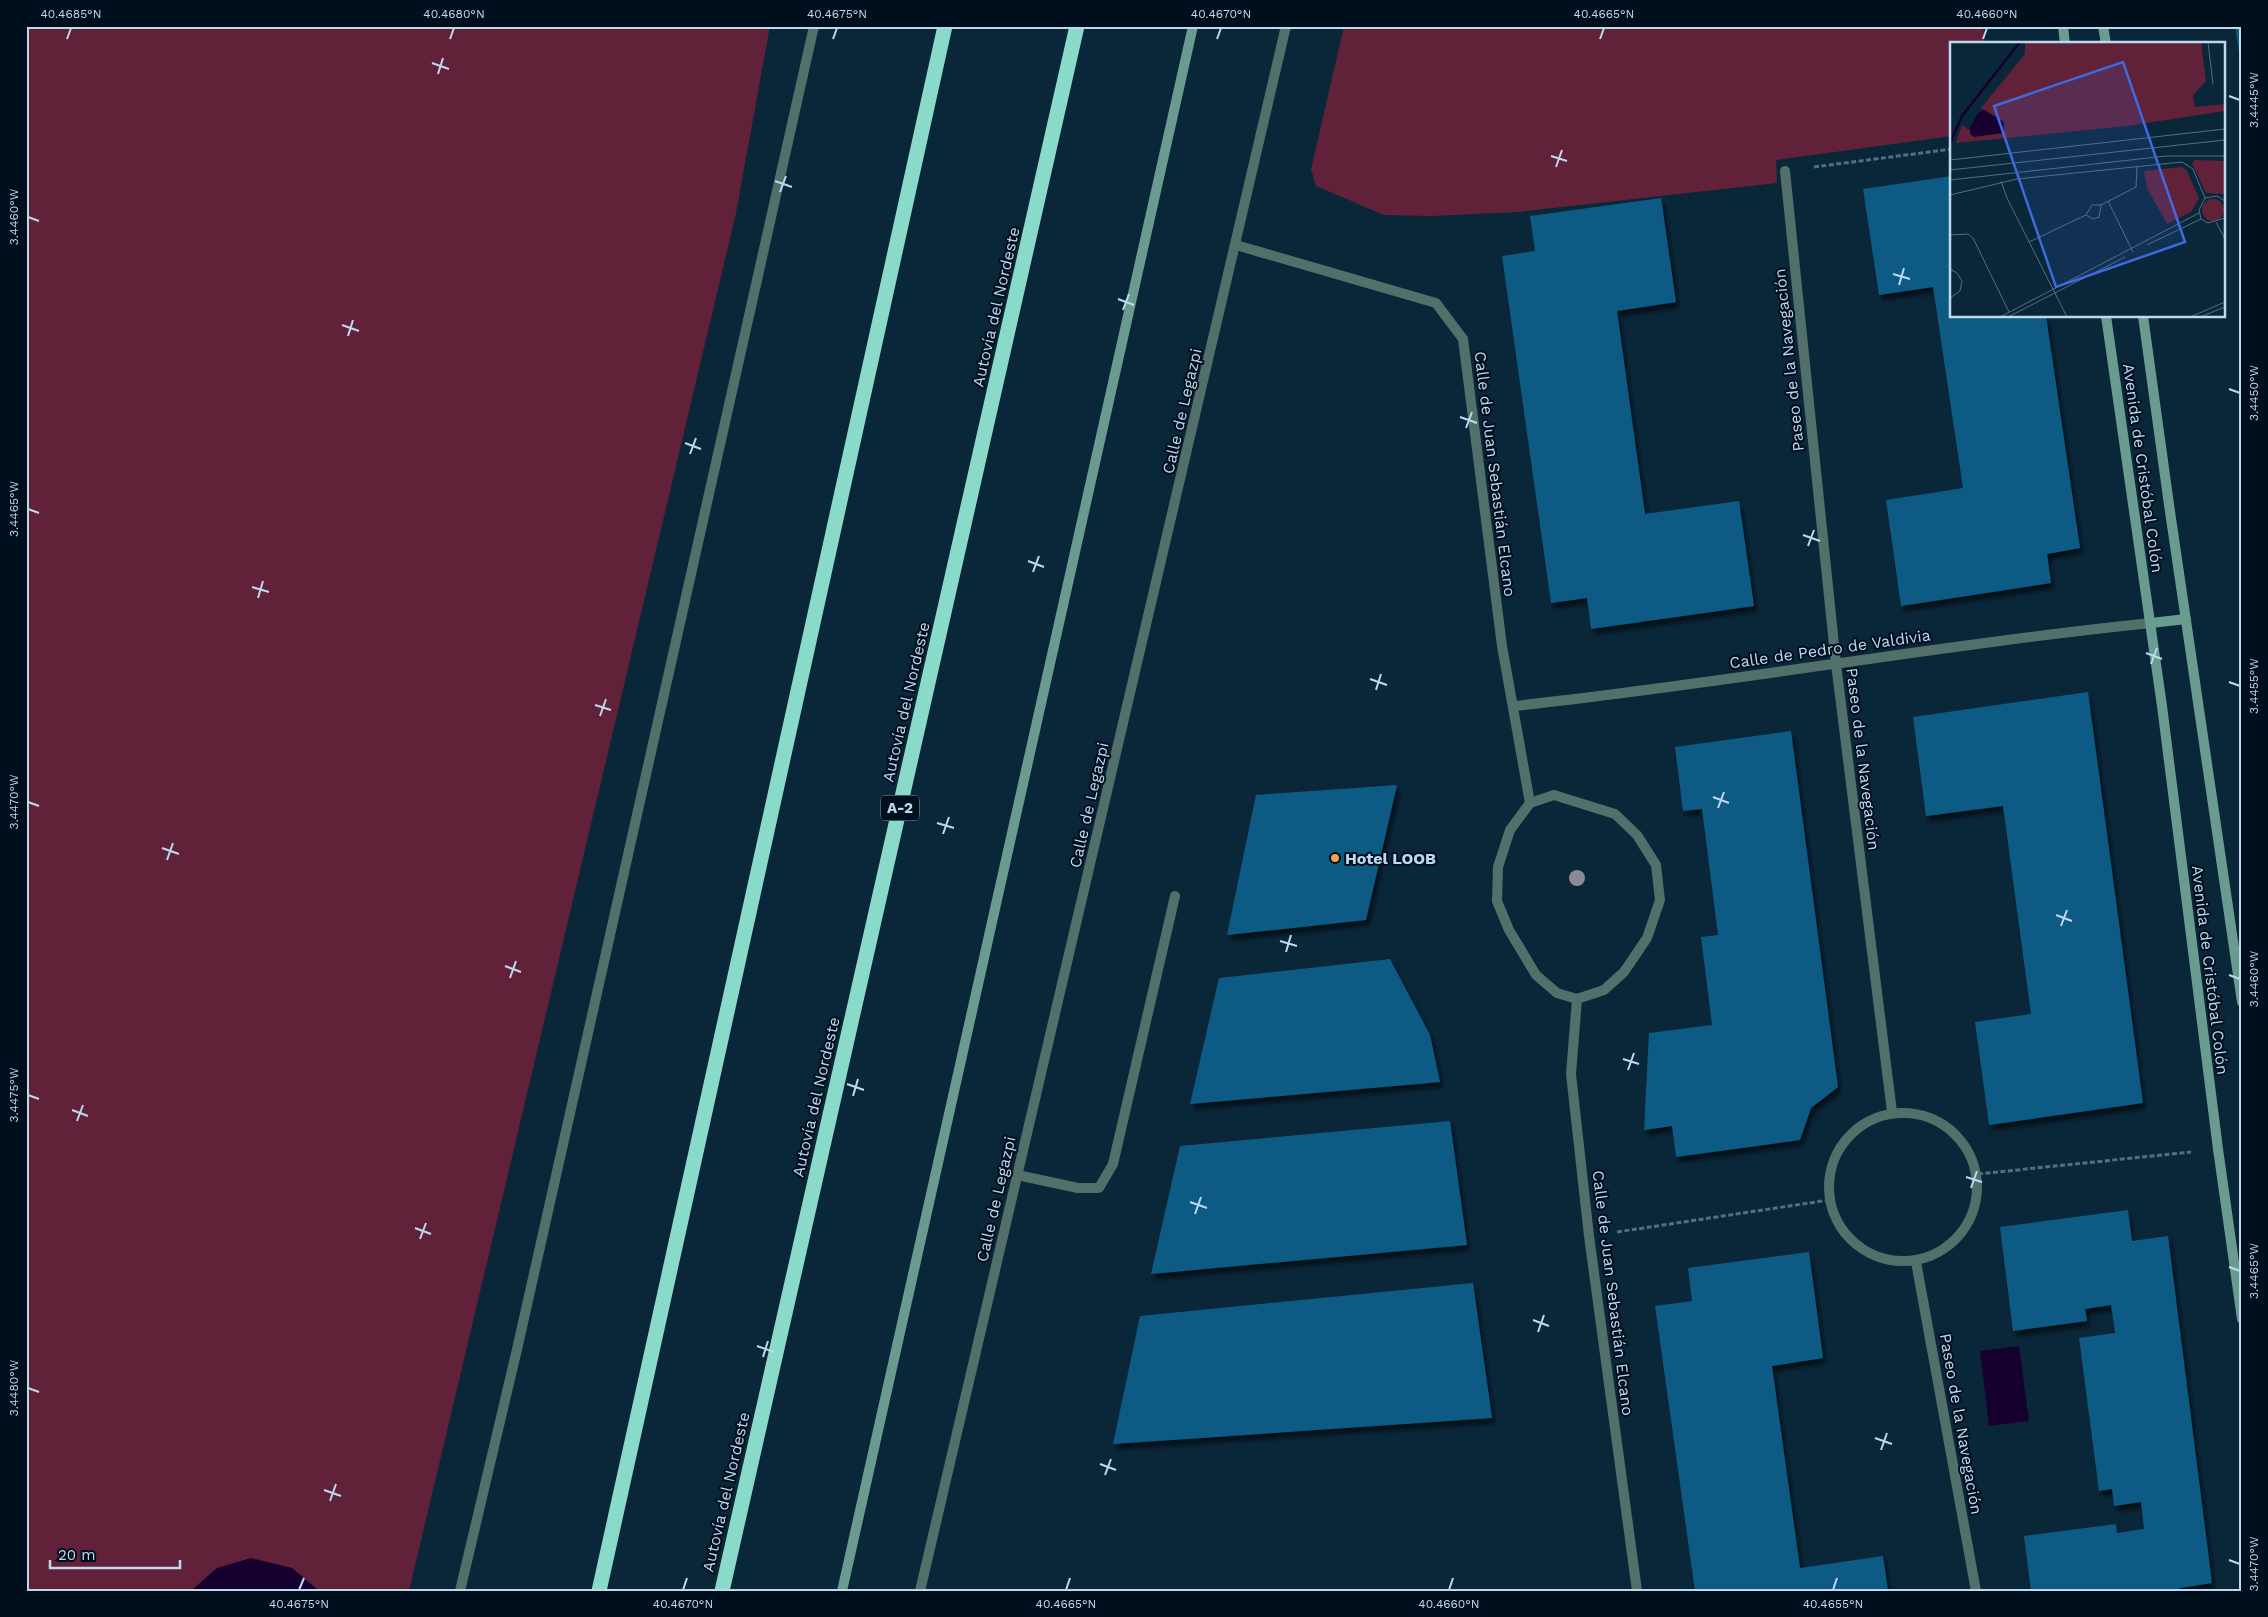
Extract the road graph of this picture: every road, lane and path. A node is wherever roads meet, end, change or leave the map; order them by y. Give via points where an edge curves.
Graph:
1 (814, 26) edge
2 (944, 26) edge
3 (1078, 26) edge
4 (1193, 26) edge
5 (1286, 26) edge
6 (2063, 26) edge
7 (2103, 26) edge
8 (2066, 42) edge
9 (2106, 42) edge
10 (1950, 149) edge
11 (1785, 171) joint
12 (1236, 245) junction
13 (2106, 318) edge
14 (2143, 318) edge
15 (2186, 619) junction
16 (2151, 623) junction
17 (1836, 664) junction
18 (1514, 706) junction
19 (1530, 803) junction
20 (1175, 896) dead end
21 (1577, 999) junction
22 (2242, 1002) edge
23 (1892, 1112) junction
24 (2218, 1150) junction
25 (1978, 1174) junction
26 (1017, 1175) junction
27 (1829, 1200) junction
28 (1589, 1236) junction
29 (1916, 1262) junction
30 (2242, 1319) edge
31 (460, 1591) edge
32 (599, 1591) edge
33 (722, 1591) edge
34 (842, 1591) edge
35 (920, 1591) edge
36 (1637, 1591) edge
37 (1976, 1591) edge

1 - 31 street
2 - 32 highway
3 - 33 highway, Autovía del Nordeste / A-2
4 - 34 street
5 - 12 street, Calle de Legazpi
6 - 8 street
7 - 9 street
10 - 11 path
11 - 17 street, Paseo de la Navegación
12 - 18 street, Calle de Juan Sebastián Elcano via 1436,303 1463,339 1502,646
12 - 26 street, Calle de Legazpi
13 - 16 street, Avenida de Cristóbal Colón
14 - 15 street, Avenida de Cristóbal Colón
15 - 16 street
15 - 22 street, Avenida de Cristóbal Colón via 2196,706
16 - 17 street, Calle de Pedro de Valdivia
16 - 24 street, Avenida de Cristóbal Colón
17 - 18 street, Calle de Pedro de Valdivia
17 - 23 street, Paseo de la Navegación
18 - 19 street, Calle de Juan Sebastián Elcano
19 - 21 street via 1510,830 1498,866 1497,901 1509,930 1536,976 1557,993
19 - 21 street via 1554,794 1615,814 1637,835 1656,865 1660,900 1648,938 1624,972 1604,990
20 - 26 street via 1113,1164 1099,1188 1078,1188
21 - 28 street, Calle de Juan Sebastián Elcano via 1571,1074
23 - 25 street via 1931,1117 1962,1139
23 - 27 street via 1861,1124 1835,1155
24 - 25 path
24 - 30 street, Avenida de Cristóbal Colón
25 - 29 street via 1974,1212 1952,1244
26 - 35 street, Calle de Legazpi
27 - 28 path
27 - 29 street via 1843,1234 1879,1259
28 - 36 street, Calle de Juan Sebastián Elcano
29 - 37 street, Paseo de la Navegación

